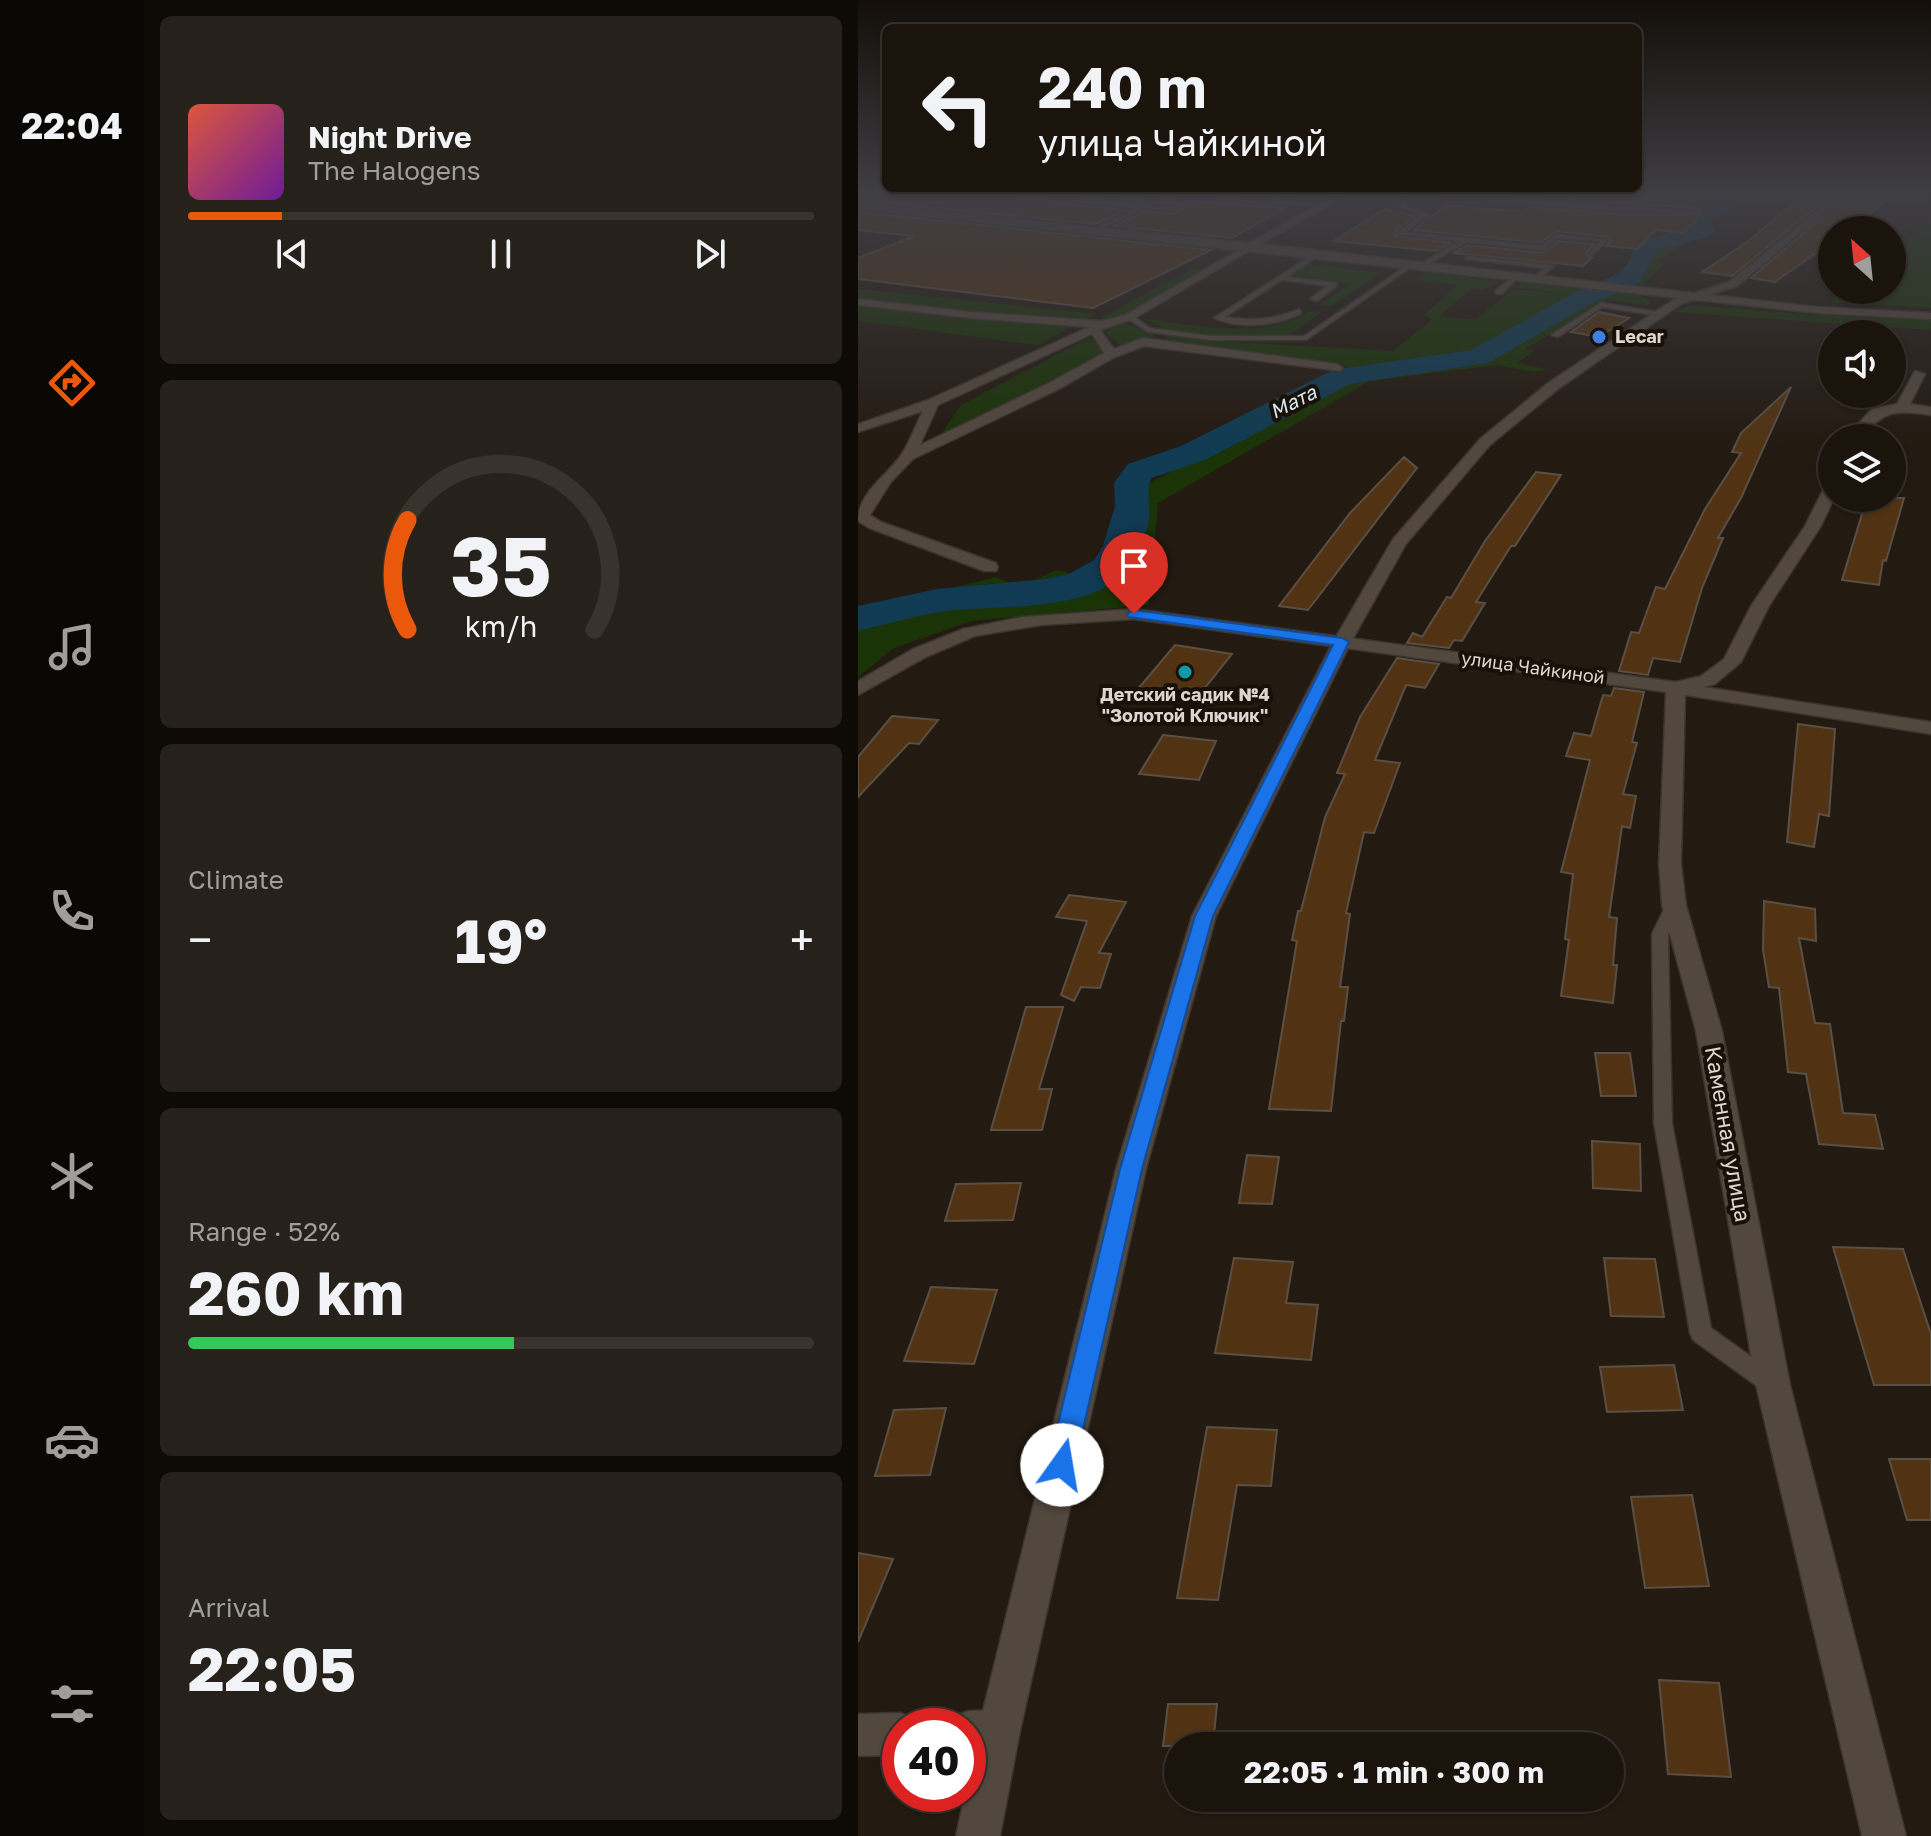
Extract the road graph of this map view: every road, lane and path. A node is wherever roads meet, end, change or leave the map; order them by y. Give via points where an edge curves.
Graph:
1 (1198, 277) edge
2 (1398, 277) edge
3 (1516, 277) joint
4 (1538, 277) edge
5 (1742, 277) edge
6 (1281, 278) joint
7 (1535, 279) junction
8 (1499, 292) dead end
9 (1697, 298) junction
10 (1314, 299) dead end
11 (858, 302) edge
12 (1299, 311) dead end
13 (1659, 314) junction
14 (1931, 316) edge
15 (1129, 317) junction
16 (1099, 327) junction
17 (1555, 335) dead end
18 (1111, 354) junction
19 (1337, 368) dead end
20 (1919, 374) dead end
21 (1906, 395) edge
22 (933, 403) junction
23 (1906, 407) edge
24 (1898, 408) edge
25 (1931, 411) edge
26 (1865, 424) edge
27 (860, 428) edge
28 (908, 456) junction
29 (1820, 512) edge
30 (860, 517) edge
31 (990, 567) dead end
32 (1342, 642) junction
33 (1676, 688) junction
34 (858, 689) edge
35 (1931, 728) edge
36 (1674, 905) junction
37 (1773, 1385) junction
38 (986, 1724) edge
39 (882, 1734) edge
40 (858, 1735) edge
41 (979, 1812) edge
42 (978, 1836) edge
43 (1884, 1836) edge

1 - 15 street
2 - 15 lane via 1306,338 1187,335 1148,330
3 - 7 street
3 - 8 lane
4 - 7 lane
5 - 9 street
6 - 10 lane via 1333,285
6 - 12 lane via 1218,318 1261,324 1286,320
7 - 9 street
9 - 13 street via 1677,302
9 - 14 street
11 - 16 street
13 - 17 lane via 1601,305
13 - 32 street via 1553,386 1485,442 1399,542
15 - 16 street
16 - 18 street
16 - 22 street
18 - 19 street via 1143,342
18 - 28 street
20 - 21 street
22 - 27 street
22 - 28 street
23 - 25 street
24 - 26 street via 1877,412
28 - 30 street
29 - 33 street via 1760,606 1732,662 1708,680
30 - 31 street
32 - 33 street, улица Чайкиной
32 - 34 street, улица Чайкиной via 1134,614 1046,619 984,628 938,644
32 - 38 street via 1204,916 1131,1169
33 - 35 street, улица Чайкиной
33 - 36 street, Каменная улица via 1670,864
36 - 37 street, Каменная улица via 1709,1031
36 - 37 lane via 1660,934 1663,1123 1701,1333
37 - 43 street, Каменная улица
39 - 40 street
41 - 42 street

